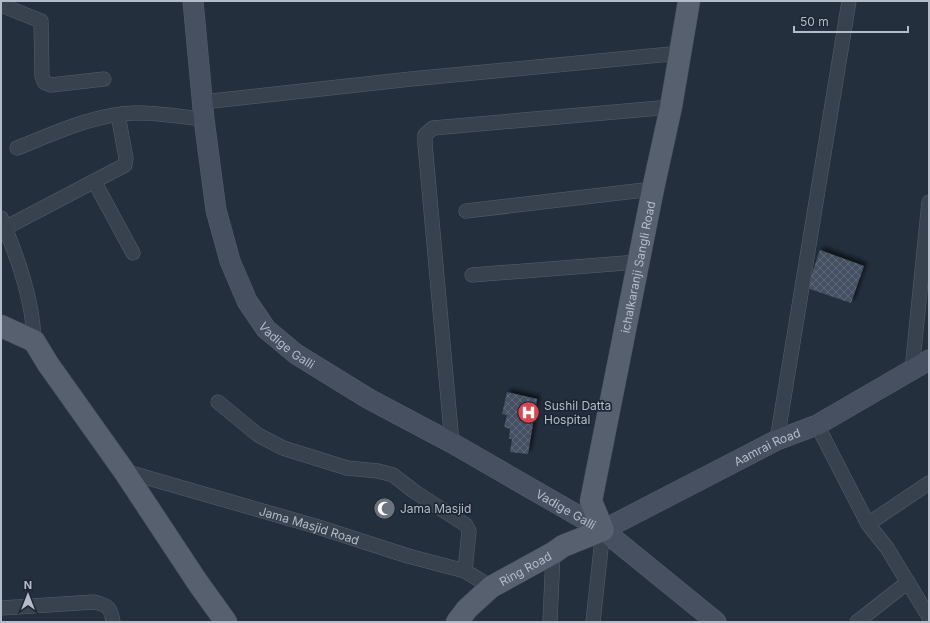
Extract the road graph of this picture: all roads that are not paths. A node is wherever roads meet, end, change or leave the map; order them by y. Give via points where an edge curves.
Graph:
1 (193, 1) edge
2 (688, 1) edge
3 (849, 1) edge
4 (1, 5) edge
5 (681, 53) junction
6 (104, 79) dead end
7 (671, 107) junction
8 (204, 110) junction
9 (118, 115) junction
10 (16, 148) dead end
11 (94, 181) junction
12 (652, 190) junction
13 (929, 202) edge
14 (466, 211) dead end
15 (3, 223) edge
16 (133, 253) dead end
17 (638, 262) junction
18 (472, 275) dead end
19 (1, 326) edge
20 (34, 341) junction
21 (929, 360) edge
22 (912, 370) junction
23 (218, 402) dead end
24 (817, 426) junction
25 (778, 440) junction
26 (452, 443) junction
27 (124, 471) junction
28 (929, 483) edge
29 (868, 524) junction
30 (604, 530) junction
31 (553, 553) junction
32 (465, 571) junction
33 (908, 582) junction
34 (491, 587) junction
35 (1, 608) edge
36 (929, 617) edge
37 (113, 622) edge
38 (226, 622) edge
39 (457, 622) edge
40 (550, 622) edge
41 (593, 622) edge
42 (716, 622) edge
43 (857, 622) edge

1 - 8 main road, Vadige Galli
2 - 5 main road, ichalkaranji Sangli Road
3 - 25 street
4 - 6 street via 41,21 44,82 51,85
5 - 7 main road, ichalkaranji Sangli Road
5 - 8 street via 419,78
7 - 12 main road, ichalkaranji Sangli Road
7 - 26 street via 433,128 425,134
8 - 9 street
8 - 26 main road, Vadige Galli via 216,210 230,261 247,301 266,329 296,354 369,399
9 - 10 street via 70,126
9 - 11 street via 125,165
11 - 15 street
11 - 16 street
12 - 14 street
12 - 17 main road, ichalkaranji Sangli Road
13 - 22 street
15 - 20 street via 29,299
17 - 18 street
17 - 30 main road, ichalkaranji Sangli Road via 590,501
19 - 20 main road
20 - 27 main road
21 - 22 main road, Aamrai Road
22 - 24 main road, Aamrai Road
23 - 32 street via 258,435 283,448 348,468 378,470 393,475 466,525 469,531
24 - 25 main road, Aamrai Road
24 - 29 street
25 - 30 main road, Aamrai Road
26 - 30 main road, Vadige Galli
27 - 32 street, Jama Masjid Road
27 - 38 main road
28 - 29 street
29 - 33 street via 887,548
30 - 31 main road, Ring Road via 563,546
30 - 41 street
30 - 42 main road, Vadige Galli
31 - 34 main road, Ring Road
31 - 40 street
32 - 34 street, Jama Masjid Road
33 - 36 street
33 - 43 street
34 - 39 main road, Ring Road
35 - 37 street via 94,602 104,604 112,612

